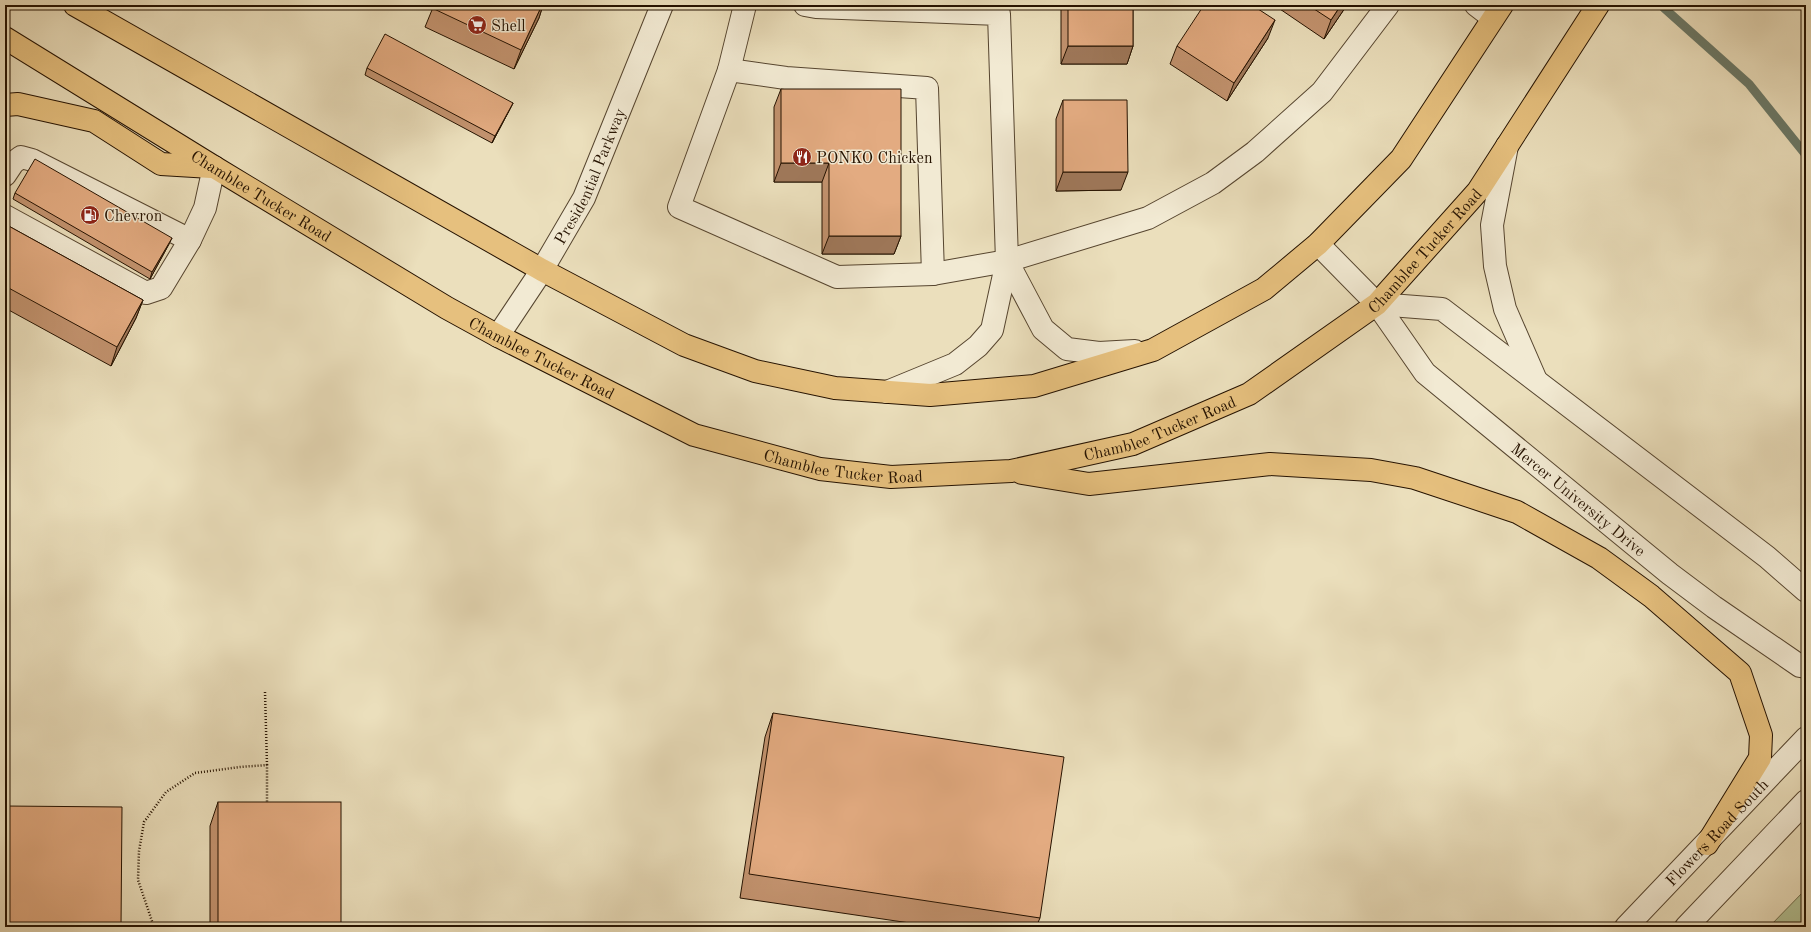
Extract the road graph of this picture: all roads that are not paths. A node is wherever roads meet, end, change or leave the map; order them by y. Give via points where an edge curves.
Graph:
1 (75, 5) edge
2 (662, 5) edge
3 (745, 5) edge
4 (1388, 5) edge
5 (1476, 5) edge
6 (1598, 5) edge
7 (812, 6) edge
8 (1498, 12) edge
9 (5, 38) edge
10 (729, 70) junction
11 (5, 105) edge
12 (1507, 145) junction
13 (214, 167) junction
14 (5, 175) edge
15 (5, 216) edge
16 (190, 240) junction
17 (1318, 244) junction
18 (1007, 261) junction
19 (542, 270) junction
20 (933, 274) junction
21 (1377, 304) junction
22 (498, 336) junction
23 (1153, 350) junction
24 (1537, 381) junction
25 (887, 392) junction
26 (1011, 471) junction
27 (1806, 591) edge
28 (1806, 667) edge
29 (1806, 738) edge
30 (1806, 801) edge
31 (1707, 844) junction
32 (1626, 927) edge
33 (1686, 927) edge

1 - 19 main road
2 - 19 street, Presidential Parkway via 595,174
3 - 10 street
4 - 18 street via 1322,92 1255,152 1213,183 1148,218
5 - 8 street
6 - 12 main road, Chamblee Tucker Road
7 - 18 street via 999,14
8 - 17 main road via 1401,158
9 - 13 main road, Chamblee Tucker Road
10 - 20 street via 786,78 927,88
10 - 20 street via 679,207 837,278
11 - 13 main road via 18,104 94,121 161,164
12 - 21 main road, Chamblee Tucker Road via 1478,191
12 - 24 street via 1492,225 1495,266 1505,310
13 - 16 street via 205,208
13 - 22 main road, Chamblee Tucker Road via 447,308
14 - 16 street via 21,157 32,160
15 - 16 street via 146,293 161,288
17 - 21 street, Mercer University Drive
17 - 23 main road via 1264,289
18 - 20 street
18 - 23 street via 1043,329 1067,349 1099,354
18 - 25 street via 992,330 978,346 955,364
19 - 22 street, Presidential Parkway
19 - 25 main road via 684,345 755,371 836,388
21 - 24 street via 1442,309
21 - 26 main road, Chamblee Tucker Road via 1249,394 1133,444
21 - 28 street, Mercer University Drive via 1425,373 1670,574 1794,662
22 - 26 main road, Chamblee Tucker Road via 694,435 796,463 820,469 891,477
23 - 25 main road via 1034,386 930,395
24 - 27 street via 1767,557
26 - 31 main road via 1089,484 1270,464 1371,470 1415,478 1518,512 1599,558 1651,596 1740,673 1761,735 1760,758
29 - 31 street, Flowers Road South
30 - 33 street
31 - 32 street, Flowers Road South

